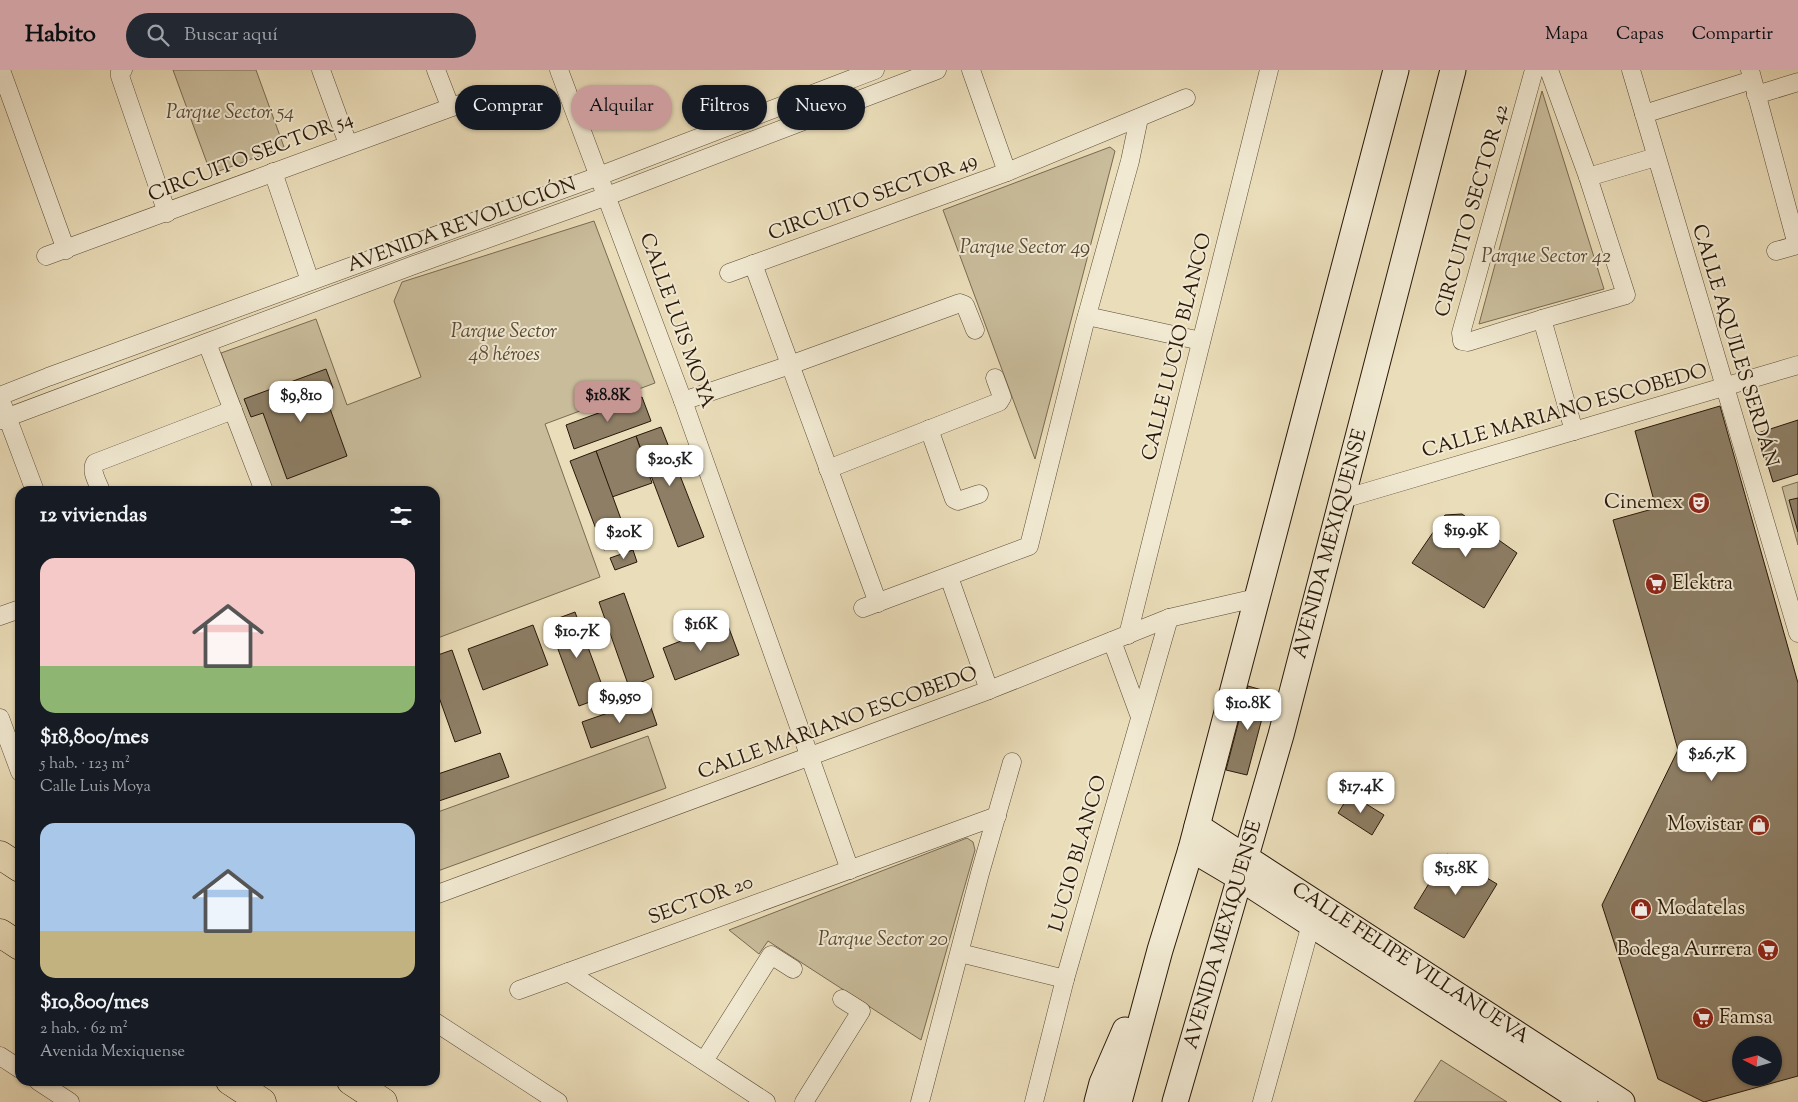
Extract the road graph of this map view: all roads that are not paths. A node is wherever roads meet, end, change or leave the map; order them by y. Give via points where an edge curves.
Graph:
1 (1, 70) edge
2 (123, 70) edge
3 (321, 70) edge
4 (436, 70) edge
5 (559, 70) edge
6 (875, 70) edge
7 (937, 70) edge
8 (971, 70) edge
9 (1269, 70) edge
10 (1396, 70) edge
11 (1453, 70) edge
12 (1534, 70) edge
13 (1550, 70) edge
14 (1631, 70) edge
15 (1753, 81) edge
16 (1798, 82) edge
17 (1186, 98) dead end
18 (455, 105) edge
19 (450, 106) junction
20 (1644, 114) junction
21 (1139, 118) junction
22 (348, 144) junction
23 (1656, 156) junction
24 (273, 172) junction
25 (1007, 172) junction
26 (599, 176) junction
27 (1588, 177) junction
28 (607, 196) junction
29 (167, 213) junction
30 (1798, 245) edge
31 (66, 250) junction
32 (1776, 252) dead end
33 (46, 256) dead end
34 (753, 264) junction
35 (729, 273) dead end
36 (310, 281) junction
37 (1087, 316) junction
38 (1542, 319) junction
39 (975, 330) dead end
40 (1201, 341) junction
41 (207, 343) junction
42 (790, 365) junction
43 (1798, 365) edge
44 (995, 378) dead end
45 (1724, 388) junction
46 (0, 398) edge
47 (683, 401) junction
48 (233, 410) junction
49 (3, 419) edge
50 (929, 430) junction
51 (1574, 431) junction
52 (828, 469) junction
53 (33, 486) edge
54 (99, 486) edge
55 (262, 486) edge
56 (979, 494) dead end
57 (1343, 499) junction
58 (949, 577) junction
59 (1256, 598) junction
60 (15, 611) edge
61 (0, 616) edge
62 (1169, 618) junction
63 (1798, 633) edge
64 (1120, 638) junction
65 (989, 690) junction
66 (1140, 717) junction
67 (0, 718) edge
68 (3, 735) edge
69 (811, 757) junction
70 (15, 761) edge
71 (1012, 762) dead end
72 (997, 816) junction
73 (1194, 838) junction
74 (0, 855) edge
75 (15, 865) edge
76 (1243, 868) junction
77 (850, 870) junction
78 (440, 893) edge
79 (1311, 924) junction
80 (0, 934) edge
81 (15, 943) edge
82 (1160, 950) junction
83 (960, 953) junction
84 (793, 969) dead end
85 (568, 972) junction
86 (1065, 979) junction
87 (519, 990) dead end
88 (842, 999) dead end
89 (1200, 1014) junction
90 (440, 1025) edge
91 (0, 1056) edge
92 (704, 1061) junction
93 (15, 1066) edge
94 (46, 1086) edge
95 (238, 1086) edge
96 (359, 1086) edge
97 (70, 1102) edge
98 (262, 1102) edge
99 (383, 1102) edge
100 (558, 1102) edge
101 (766, 1102) edge
102 (804, 1102) edge
103 (920, 1102) edge
104 (1034, 1102) edge
105 (1097, 1102) edge
106 (1119, 1102) edge
107 (1175, 1102) edge
108 (1194, 1102) edge
109 (1262, 1102) edge
110 (1585, 1102) edge
111 (1622, 1102) edge

1 - 31 street
2 - 29 street via 120,76
3 - 22 street
4 - 19 street
5 - 26 street, CALLE LUIS MOYA
6 - 26 street, AVENIDA REVOLUCIÓN
7 - 28 street, AVENIDA REVOLUCIÓN
8 - 25 street, CIRCUITO SECTOR 49
9 - 40 street, CALLE LUCIO BLANCO
10 - 59 main road
11 - 57 main road, AVENIDA MEXIQUENSE
12 - 38 street, CIRCUITO SECTOR 42 via 1461,333 1462,341 1468,342
13 - 27 street, CIRCUITO SECTOR 42
14 - 20 street, CALLE AQUILES SERDÁN
15 - 16 street
15 - 20 street
15 - 30 street
17 - 21 street, CIRCUITO SECTOR 49
18 - 19 street, CIRCUITO SECTOR 54
19 - 22 street, CIRCUITO SECTOR 54
20 - 23 street, CALLE AQUILES SERDÁN
21 - 25 street, CIRCUITO SECTOR 49
21 - 37 street
22 - 24 street, CIRCUITO SECTOR 54
23 - 27 street
23 - 45 street, CALLE AQUILES SERDÁN
24 - 29 street, CIRCUITO SECTOR 54
24 - 36 street
25 - 34 street, CIRCUITO SECTOR 49
26 - 28 street, CALLE LUIS MOYA
26 - 36 street, AVENIDA REVOLUCIÓN
27 - 38 street, CIRCUITO SECTOR 42 via 1626,295
28 - 41 street, AVENIDA REVOLUCIÓN
28 - 47 street, CALLE LUIS MOYA
29 - 31 street, CIRCUITO SECTOR 54
30 - 32 street
31 - 33 street, CIRCUITO SECTOR 54
34 - 35 street, CIRCUITO SECTOR 49
34 - 42 street, CIRCUITO SECTOR 49
36 - 46 street, AVENIDA REVOLUCIÓN via 48,377
37 - 40 street
37 - 58 street via 1029,546
38 - 51 street
39 - 42 street via 965,305 960,303
40 - 64 street, CALLE LUCIO BLANCO
41 - 48 street
41 - 49 street, AVENIDA REVOLUCIÓN
42 - 47 street
42 - 52 street, CIRCUITO SECTOR 49
43 - 45 street, CALLE MARIANO ESCOBEDO
44 - 50 street via 1001,400
45 - 51 street, CALLE MARIANO ESCOBEDO
45 - 63 street, CALLE AQUILES SERDÁN
46 - 49 street
47 - 69 street, CALLE LUIS MOYA
48 - 54 street via 95,463 93,467
48 - 55 street
49 - 53 street
50 - 52 street
50 - 56 street via 954,499 958,501
51 - 57 street, CALLE MARIANO ESCOBEDO
52 - 58 street, CIRCUITO SECTOR 49 via 871,605
57 - 76 main road, AVENIDA MEXIQUENSE
58 - 65 street
59 - 62 street, CALLE MARIANO ESCOBEDO
59 - 73 main road
60 - 61 street
62 - 64 street, CALLE MARIANO ESCOBEDO
62 - 66 street, LUCIO BLANCO
64 - 65 street, CALLE MARIANO ESCOBEDO
64 - 66 street
65 - 69 street, CALLE MARIANO ESCOBEDO
66 - 86 street, LUCIO BLANCO
67 - 68 street
68 - 70 street
69 - 77 street
69 - 78 street, CALLE MARIANO ESCOBEDO
71 - 72 street
72 - 77 street, SECTOR 20
72 - 83 street
73 - 76 main road, CALLE FELIPE VILLANUEVA
73 - 82 main road
74 - 75 highway
76 - 79 main road, CALLE FELIPE VILLANUEVA
76 - 89 main road, AVENIDA MEXIQUENSE
76 - 111 main road, CALLE FELIPE VILLANUEVA
77 - 85 street, SECTOR 20
79 - 109 street
79 - 110 main road, CALLE FELIPE VILLANUEVA
80 - 81 highway
82 - 105 main road via 1102,1083
82 - 106 main road
83 - 86 street
83 - 103 street
84 - 92 street via 771,955
85 - 87 street, SECTOR 20
85 - 92 street
86 - 104 street, LUCIO BLANCO
88 - 102 street via 861,1011
89 - 107 main road, AVENIDA MEXIQUENSE
89 - 108 main road
90 - 100 street
91 - 93 street
92 - 101 street
94 - 97 street
95 - 98 highway
96 - 99 highway

